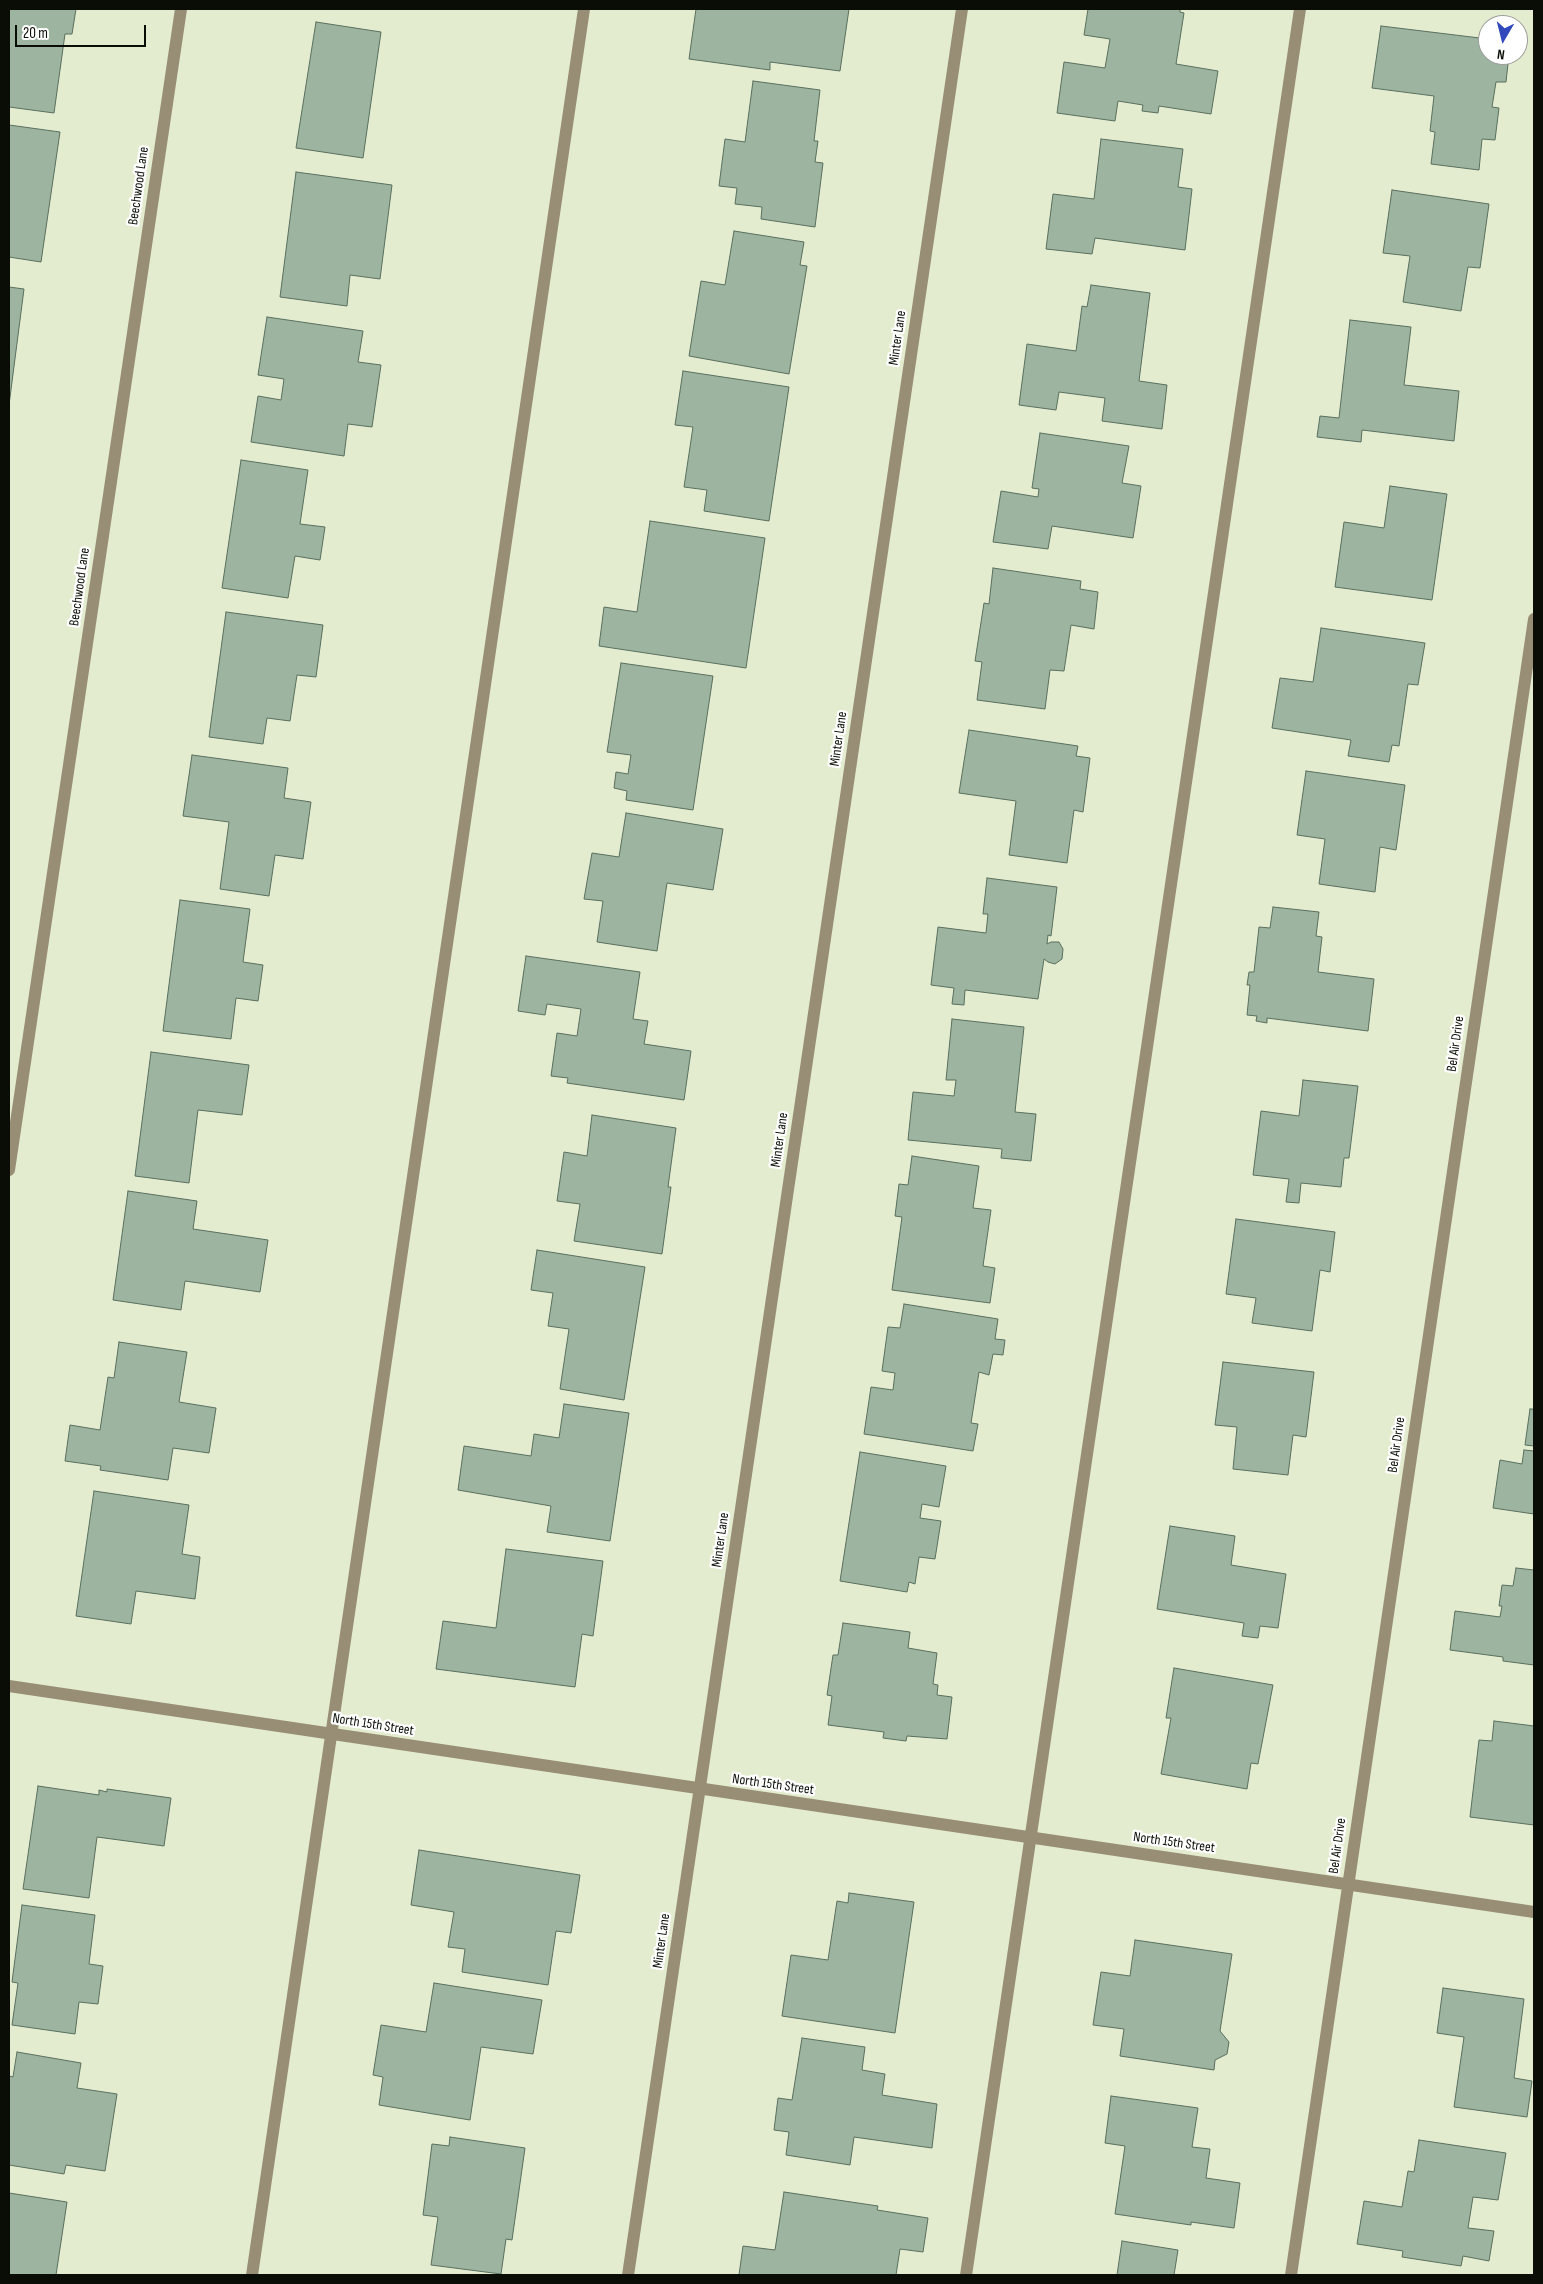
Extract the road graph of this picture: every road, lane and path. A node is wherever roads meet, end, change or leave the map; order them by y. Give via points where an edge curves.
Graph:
1 (181, 9) edge
2 (584, 9) edge
3 (962, 9) edge
4 (1300, 9) edge
5 (1534, 619) edge
6 (9, 1170) edge
7 (9, 1686) edge
8 (331, 1734) junction
9 (700, 1790) junction
10 (1031, 1837) junction
11 (1348, 1883) junction
12 (1534, 1912) edge
13 (252, 2275) edge
14 (628, 2275) edge
15 (966, 2275) edge
16 (1291, 2275) edge

1 - 6 street, Beechwood Lane
2 - 8 street
3 - 9 street, Minter Lane
4 - 10 street
5 - 11 street, Bel Air Drive
7 - 8 street, North 15th Street
8 - 9 street, North 15th Street
8 - 13 street
9 - 10 street, North 15th Street
9 - 14 street, Minter Lane
10 - 11 street, North 15th Street
10 - 15 street
11 - 12 street, North 15th Street
11 - 16 street, Bel Air Drive

